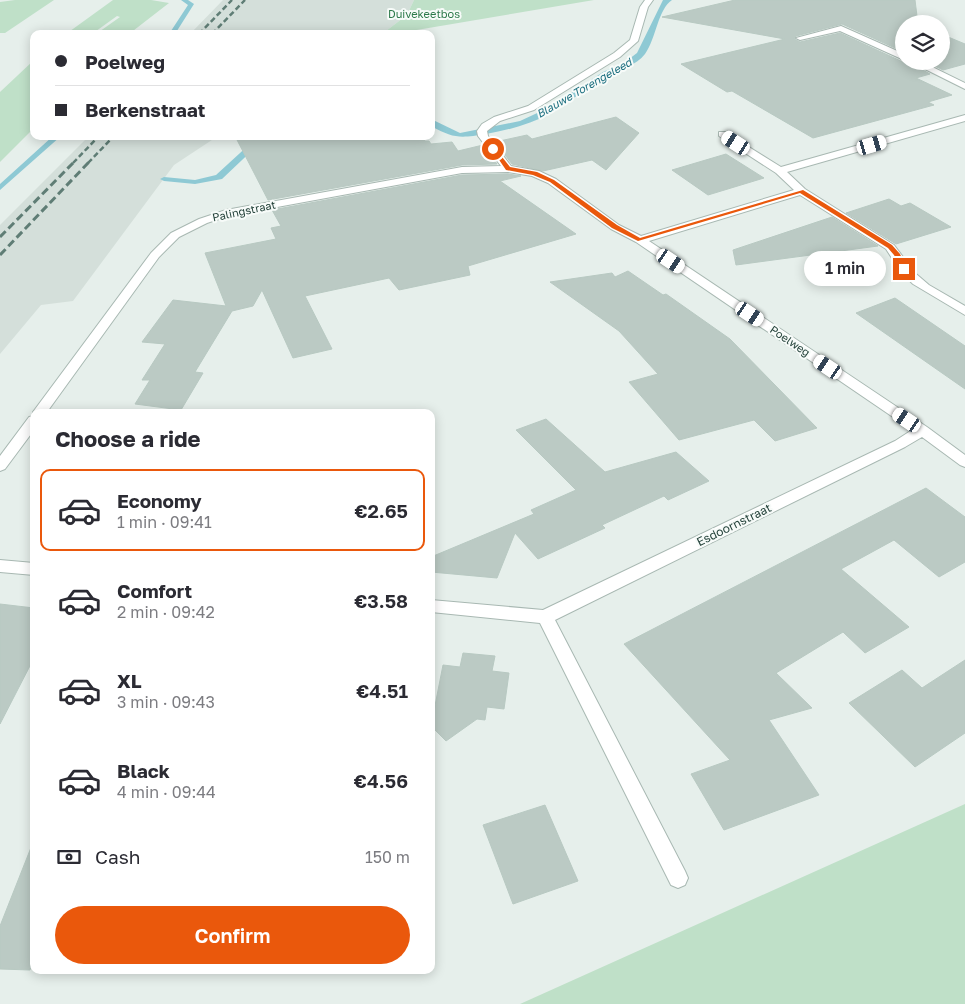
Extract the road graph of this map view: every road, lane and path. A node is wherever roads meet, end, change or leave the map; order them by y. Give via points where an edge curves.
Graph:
1 (649, 0) edge
2 (800, 38) dead end
3 (895, 53) edge
4 (931, 70) edge
5 (965, 86) edge
6 (965, 118) edge
7 (722, 134) dead end
8 (508, 169) junction
9 (780, 171) junction
10 (801, 191) junction
11 (640, 240) junction
12 (965, 311) edge
13 (42, 409) edge
14 (30, 425) edge
15 (922, 430) junction
16 (965, 462) edge
17 (0, 466) edge
18 (0, 566) edge
19 (30, 569) edge
20 (435, 606) edge
21 (545, 617) junction
22 (678, 878) dead end

1 - 8 street via 634,41 618,55 531,108 485,126 484,136
2 - 3 street via 841,28
4 - 5 street
6 - 9 street
7 - 9 street
8 - 11 street, Poelweg via 535,173 552,181 614,227
8 - 13 street, Palingstraat via 462,170 226,213 182,231 155,255
9 - 10 street
10 - 11 street
10 - 12 street via 890,247 913,278
11 - 15 street, Poelweg
14 - 17 street
15 - 16 street, Poelweg
15 - 21 street, Esdoornstraat via 900,444
18 - 19 street
20 - 21 street
21 - 22 street

